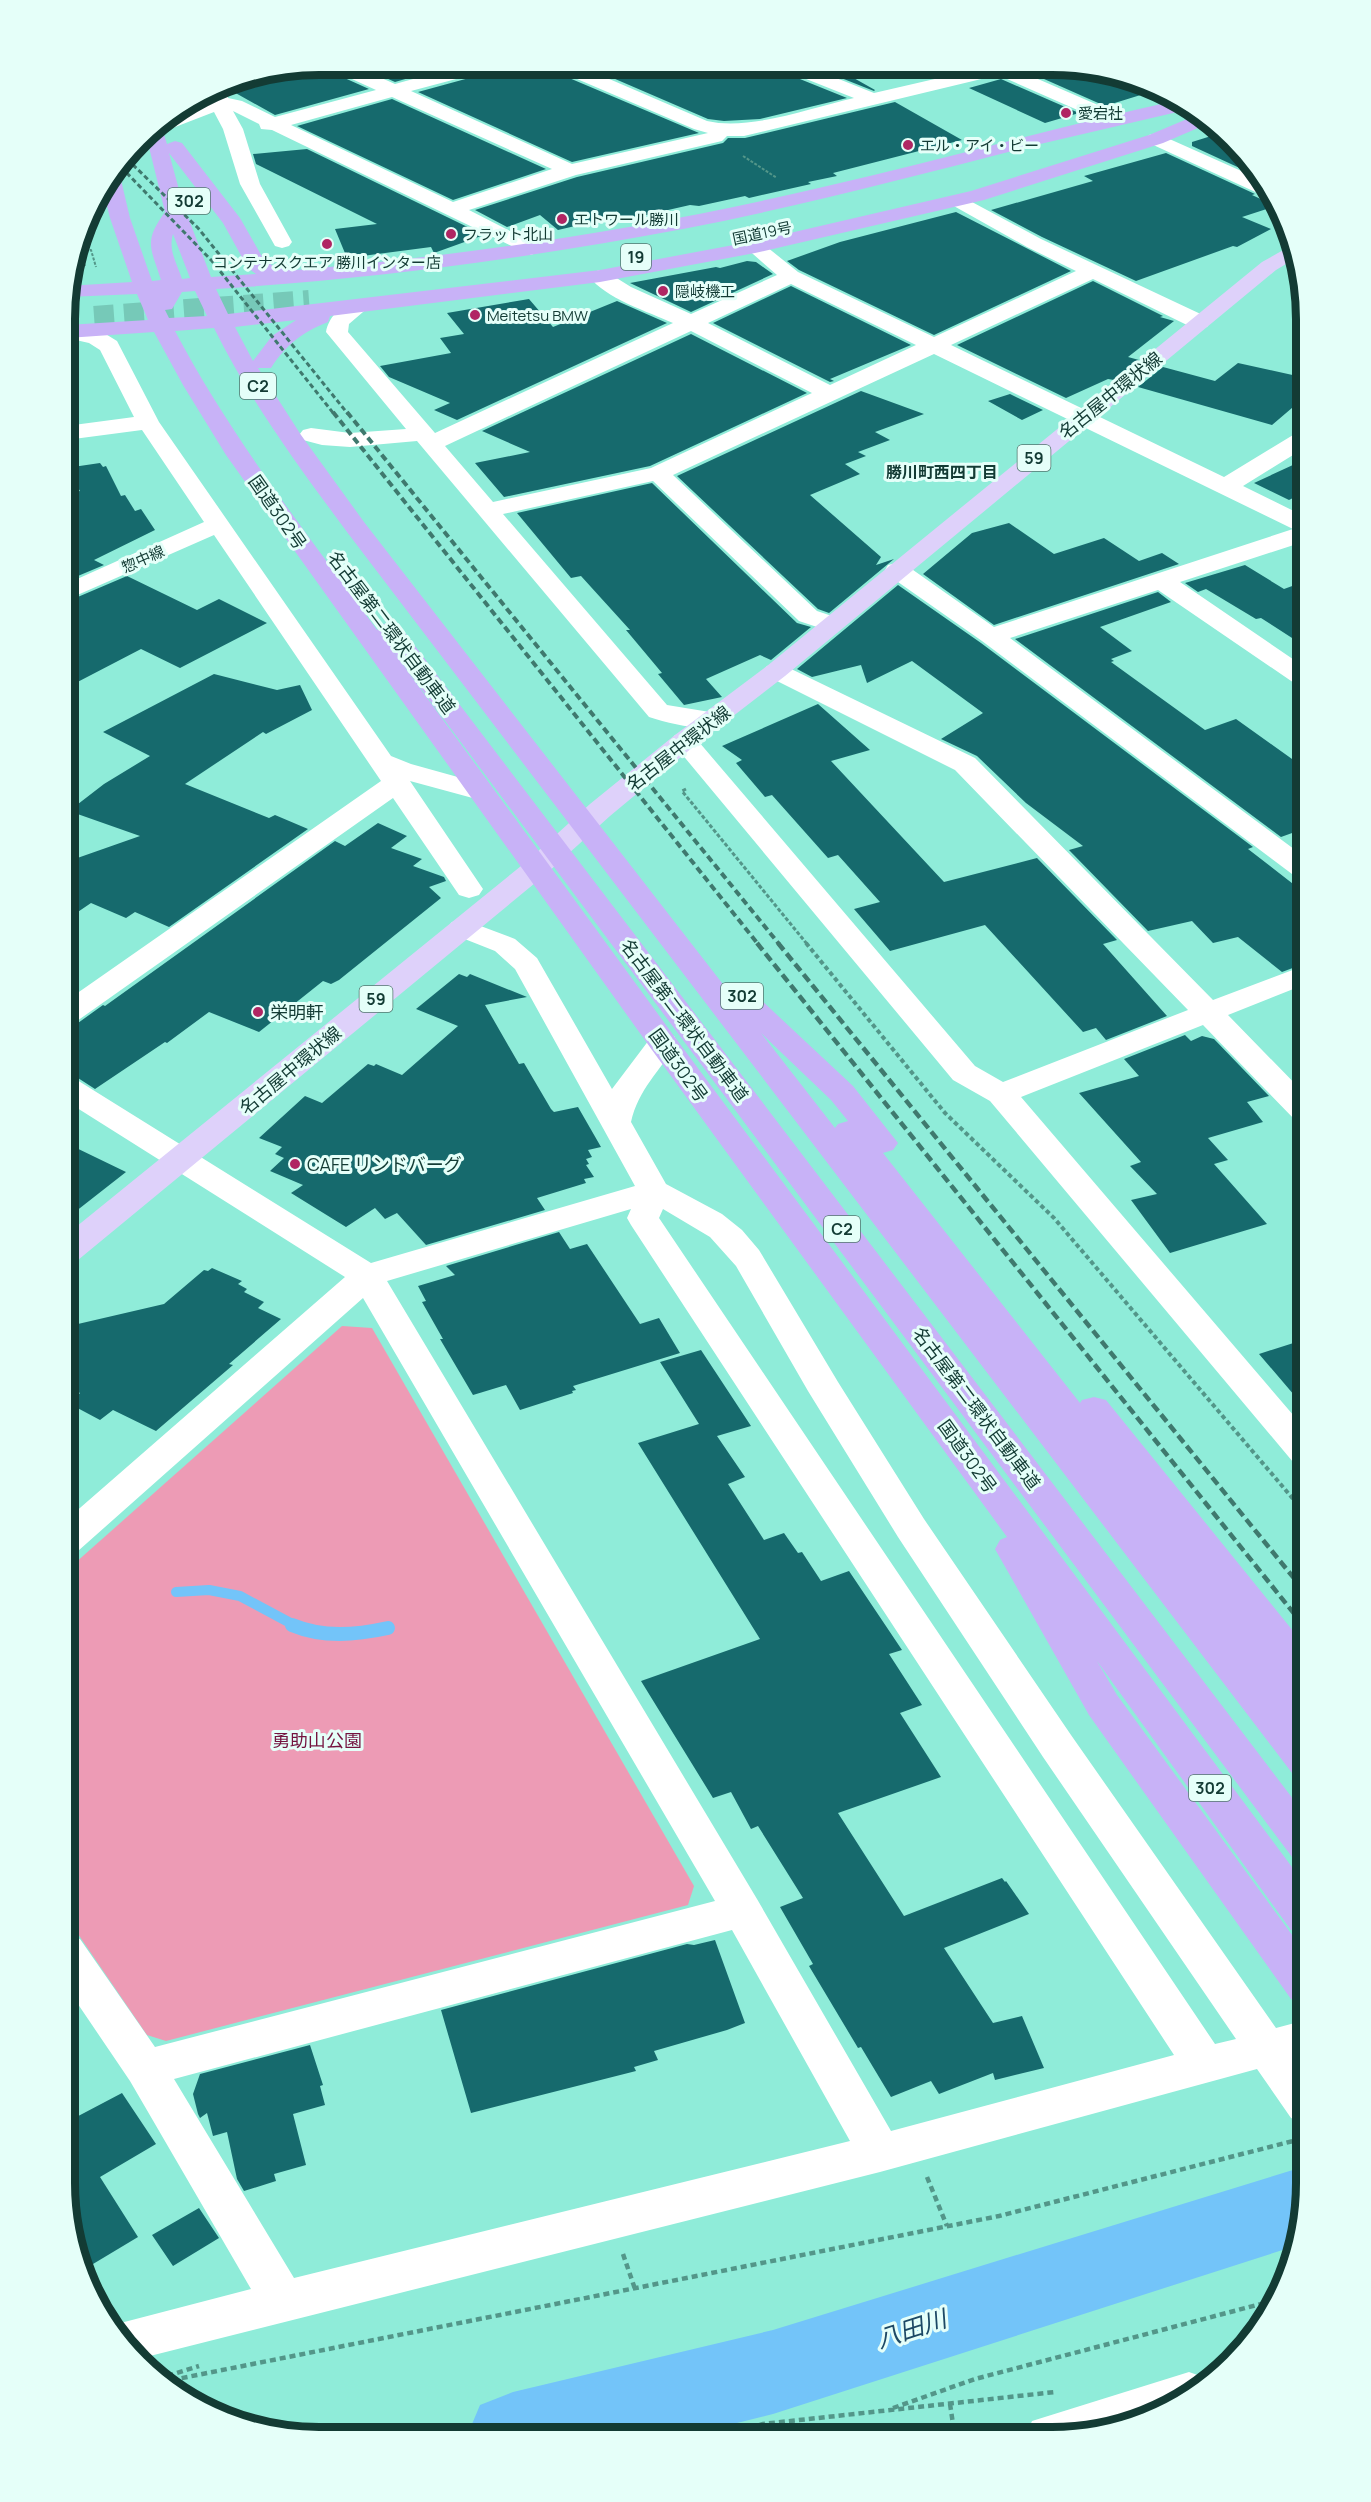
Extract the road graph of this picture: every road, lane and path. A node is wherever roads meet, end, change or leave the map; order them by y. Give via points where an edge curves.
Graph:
1 (360, 75) edge
2 (452, 75) edge
3 (583, 75) edge
4 (812, 75) edge
5 (974, 75) edge
6 (1013, 75) edge
7 (397, 91) junction
8 (220, 96) edge
9 (219, 97) edge
10 (872, 99) junction
11 (1172, 107) edge
12 (1173, 108) edge
13 (1114, 120) junction
14 (1194, 121) edge
15 (1196, 122) edge
16 (276, 124) junction
17 (167, 129) edge
18 (233, 129) junction
19 (165, 130) edge
20 (719, 133) junction
21 (1156, 139) junction
22 (175, 147) junction
23 (570, 170) junction
24 (121, 177) edge
25 (120, 178) edge
26 (1256, 185) edge
27 (188, 197) junction
28 (804, 197) junction
29 (959, 201) junction
30 (452, 208) junction
31 (282, 242) dead end
32 (755, 247) junction
33 (530, 249) junction
34 (85, 251) edge
35 (132, 255) junction
36 (1288, 255) edge
37 (83, 259) edge
38 (97, 268) dead end
39 (1094, 271) junction
40 (87, 272) dead end
41 (600, 276) junction
42 (791, 276) junction
43 (219, 283) junction
44 (77, 288) edge
45 (144, 288) junction
46 (77, 291) edge
47 (182, 293) junction
48 (309, 293) junction
49 (359, 306) junction
50 (76, 307) edge
51 (233, 311) junction
52 (75, 315) edge
53 (157, 319) junction
54 (690, 322) junction
55 (1199, 322) junction
56 (112, 329) junction
57 (75, 331) edge
58 (75, 334) edge
59 (934, 345) junction
60 (177, 357) junction
61 (263, 363) junction
62 (828, 393) junction
63 (1084, 417) junction
64 (148, 422) junction
65 (75, 432) edge
66 (310, 435) junction
67 (428, 439) junction
68 (1296, 443) edge
69 (658, 473) junction
70 (1227, 486) junction
71 (487, 510) junction
72 (1296, 521) edge
73 (219, 524) junction
74 (1296, 536) edge
75 (897, 570) junction
76 (1162, 581) junction
77 (75, 589) edge
78 (832, 624) junction
79 (991, 636) junction
80 (776, 671) junction
81 (1296, 672) edge
82 (713, 720) junction
83 (684, 741) junction
84 (709, 771) junction
85 (390, 772) junction
86 (480, 792) junction
87 (600, 810) junction
88 (1296, 864) edge
89 (536, 868) junction
90 (470, 889) dead end
91 (462, 928) junction
92 (1296, 978) edge
93 (75, 1008) edge
94 (1209, 1012) junction
95 (663, 1043) junction
96 (75, 1093) edge
97 (1001, 1094) junction
98 (1296, 1103) edge
99 (616, 1122) junction
100 (181, 1160) junction
101 (654, 1191) junction
102 (75, 1245) edge
103 (367, 1276) junction
104 (923, 1395) junction
105 (1296, 1441) edge
106 (1296, 1502) edge
107 (75, 1533) edge
108 (1285, 1662) edge
109 (1296, 1691) edge
110 (1296, 1749) edge
111 (1296, 1833) edge
112 (1296, 1904) edge
113 (742, 1911) junction
114 (75, 1966) edge
115 (1296, 1973) edge
116 (1296, 2041) edge
117 (1204, 2064) junction
118 (144, 2068) junction
119 (1296, 2091) edge
120 (1296, 2141) edge
121 (897, 2148) junction
122 (947, 2226) junction
123 (283, 2301) junction
124 (1264, 2303) edge
125 (132, 2340) edge
126 (175, 2379) edge
127 (1194, 2381) edge
128 (950, 2404) junction
129 (885, 2411) junction
130 (1066, 2423) edge
131 (753, 2427) edge
132 (953, 2427) edge

1 - 7 street
2 - 7 street
3 - 20 street
4 - 10 street
5 - 10 street
6 - 13 street
7 - 16 street
7 - 23 street
8 - 16 street
9 - 18 street
10 - 20 street
11 - 13 highway
12 - 48 highway, 国道19号 / 19 via 1005,159 762,219
13 - 28 highway
14 - 48 highway, 国道19号 / 19 via 958,187 766,232 567,268
15 - 21 highway
16 - 18 street
16 - 30 street
17 - 22 highway, 302
18 - 31 street via 250,184
19 - 110 highway, 名古屋第二環状自動車道 / C2 via 169,194 187,247 256,384 312,467
20 - 23 street
20 - 28 path
21 - 26 street
21 - 29 highway
22 - 27 highway, 302
22 - 48 highway via 233,222 255,264
23 - 30 street
24 - 111 highway, 名古屋第二環状自動車道 / C2 via 180,321 226,404 295,503
25 - 35 highway, 国道302号 / 302
27 - 43 highway, 302
27 - 47 highway via 169,221 160,243 162,255
28 - 33 highway
29 - 32 highway
29 - 39 street
30 - 33 street
32 - 41 highway
32 - 42 street
33 - 48 highway
34 - 38 path via 91,250
35 - 44 highway via 130,264 113,277
35 - 45 highway, 国道302号 / 302
35 - 47 highway
36 - 55 main road, 名古屋中環状線 / 59
37 - 40 path
39 - 55 street
39 - 59 street
41 - 49 highway
41 - 54 street via 623,292
42 - 54 street
42 - 59 street
43 - 47 highway
43 - 48 highway
43 - 51 highway, 302
45 - 46 highway
45 - 47 highway
45 - 53 highway, 国道302号 / 302
47 - 51 highway
47 - 53 highway via 167,316
48 - 49 highway
48 - 51 highway
49 - 61 highway via 317,318 291,331 279,340
49 - 67 street via 339,321 338,332
50 - 52 highway via 92,310
51 - 53 highway
51 - 61 highway, 302
53 - 56 highway
53 - 60 highway, 国道302号 / 302
54 - 62 street
54 - 67 street
55 - 63 main road, 名古屋中環状線 / 59
56 - 57 highway
56 - 60 highway via 158,342
58 - 64 street via 96,338 109,346
59 - 62 street
59 - 63 street
60 - 86 highway, 国道302号 / 302 via 271,504
61 - 66 highway, 302
62 - 69 street
63 - 70 street
63 - 75 main road, 名古屋中環状線 / 59
64 - 65 street
64 - 73 street
66 - 67 street via 321,439
66 - 87 highway, 302
67 - 71 street
68 - 70 street
69 - 71 street
69 - 78 street via 808,616
70 - 72 street
71 - 82 street via 658,711
73 - 77 street, 惣中線
73 - 85 street
74 - 76 street
75 - 78 main road, 名古屋中環状線 / 59
75 - 79 street
76 - 79 street
76 - 81 street
78 - 80 main road, 名古屋中環状線 / 59
79 - 88 street
80 - 82 main road, 名古屋中環状線 / 59
80 - 94 street via 965,764
82 - 83 main road, 名古屋中環状線 / 59
83 - 84 street
83 - 87 main road, 名古屋中環状線 / 59
84 - 97 street via 964,1073
84 - 106 path via 682,791 945,1113 1054,1218
85 - 86 street via 401,770
85 - 90 street
85 - 93 street
86 - 89 highway, 国道302号 / 302
87 - 89 main road, 名古屋中環状線 / 59
87 - 108 highway, 302 via 749,1005 842,1093
89 - 91 main road, 名古屋中環状線 / 59
89 - 95 highway, 国道302号 / 302
91 - 99 street via 505,945 527,964
91 - 100 main road, 名古屋中環状線 / 59
92 - 94 street
94 - 97 street
94 - 98 street
95 - 99 street via 622,1099
95 - 104 highway, 国道302号 / 302
96 - 100 street
97 - 105 street
99 - 101 street
100 - 102 main road, 名古屋中環状線 / 59
100 - 103 street
101 - 103 street
101 - 117 street via 643,1218
101 - 119 street via 721,1229 738,1246 891,1496 1023,1696
103 - 107 street
103 - 113 street
104 - 112 highway, 国道302号 / 302
104 - 115 highway via 1103,1705
108 - 109 highway
113 - 118 street
113 - 121 street
114 - 118 street
116 - 117 street
117 - 121 street
118 - 123 street
120 - 122 path
121 - 122 path
121 - 123 street
122 - 126 path
123 - 125 street
124 - 129 path via 975,2379
127 - 130 street
128 - 129 path
128 - 130 path
128 - 132 path
129 - 131 path

